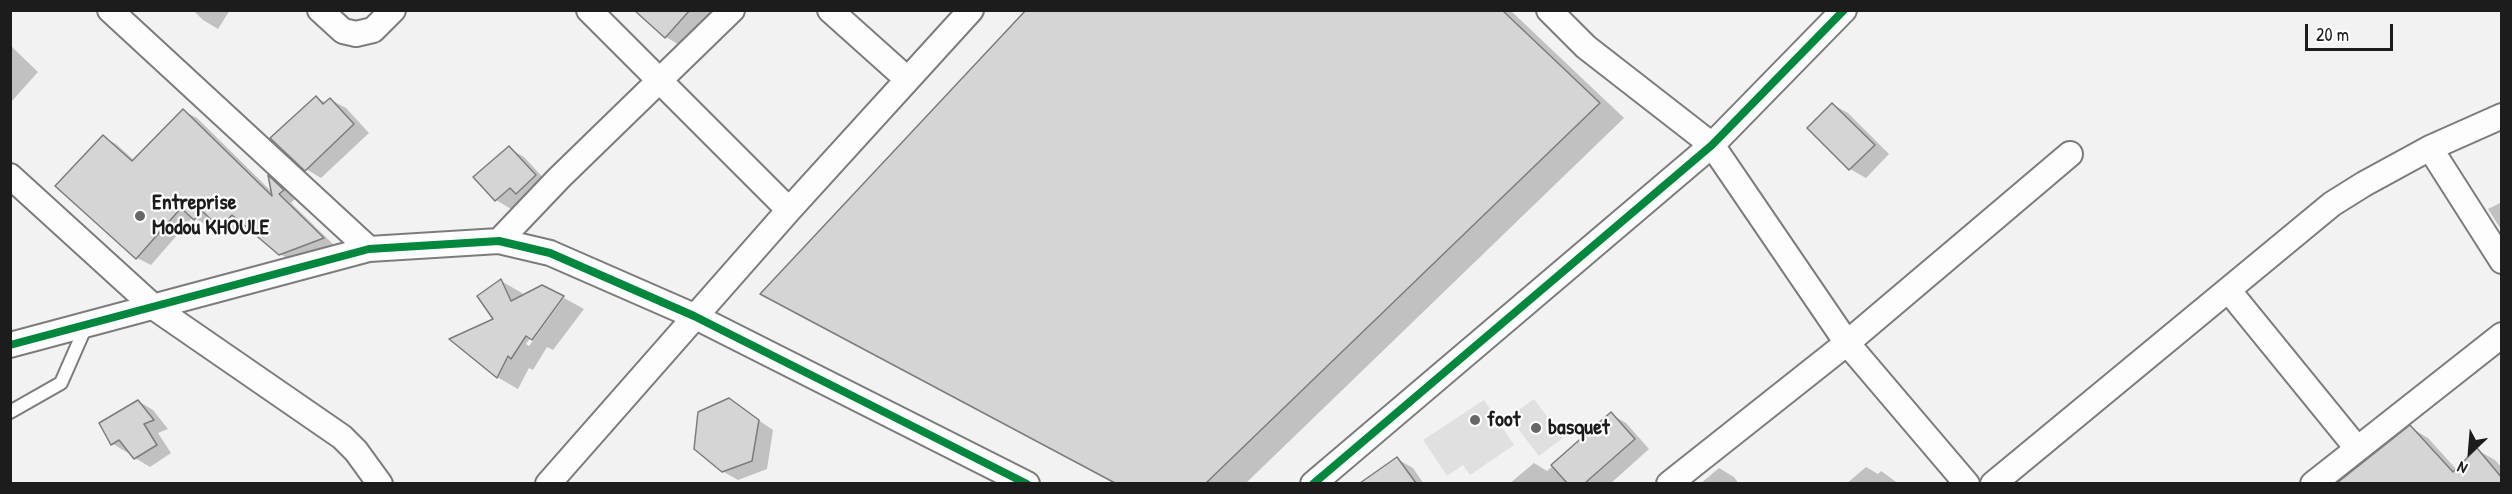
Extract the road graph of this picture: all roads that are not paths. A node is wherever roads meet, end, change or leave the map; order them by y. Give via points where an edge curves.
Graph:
1 (110, 10) edge
2 (320, 10) edge
3 (393, 10) edge
4 (589, 10) edge
5 (732, 10) edge
6 (830, 10) edge
7 (970, 10) edge
8 (1549, 10) edge
9 (1844, 10) edge
10 (907, 79) junction
11 (658, 81) junction
12 (2502, 116) edge
13 (1712, 145) junction
14 (2430, 148) junction
15 (2070, 154) dead end
16 (10, 176) edge
17 (789, 210) junction
18 (499, 242) junction
19 (369, 249) junction
20 (2502, 261) edge
21 (2229, 291) junction
22 (155, 308) junction
23 (694, 316) junction
24 (86, 326) junction
25 (2502, 335) edge
26 (1847, 343) junction
27 (10, 345) edge
28 (10, 411) edge
29 (2356, 447) junction
30 (380, 483) edge
31 (548, 483) edge
32 (1027, 483) edge
33 (1313, 483) edge
34 (1669, 483) edge
35 (1967, 483) edge
36 (1993, 483) edge
37 (2313, 483) edge

1 - 19 street
2 - 3 street via 343,31 356,34 373,30
4 - 11 street
5 - 11 street
6 - 10 street
7 - 10 street
8 - 13 street via 1586,47
9 - 13 street
10 - 17 street
11 - 17 street
11 - 18 street
12 - 14 street
13 - 26 street
13 - 33 street
14 - 20 street
14 - 21 street via 2332,204
15 - 26 street
16 - 22 street
17 - 23 street
18 - 19 street
18 - 23 street via 550,253
19 - 22 street
21 - 29 street
21 - 36 street
22 - 24 street
22 - 30 street via 342,437
23 - 31 street
23 - 32 street
24 - 27 street
24 - 28 lane via 61,383
25 - 29 street
26 - 34 street
26 - 35 street
29 - 37 street

